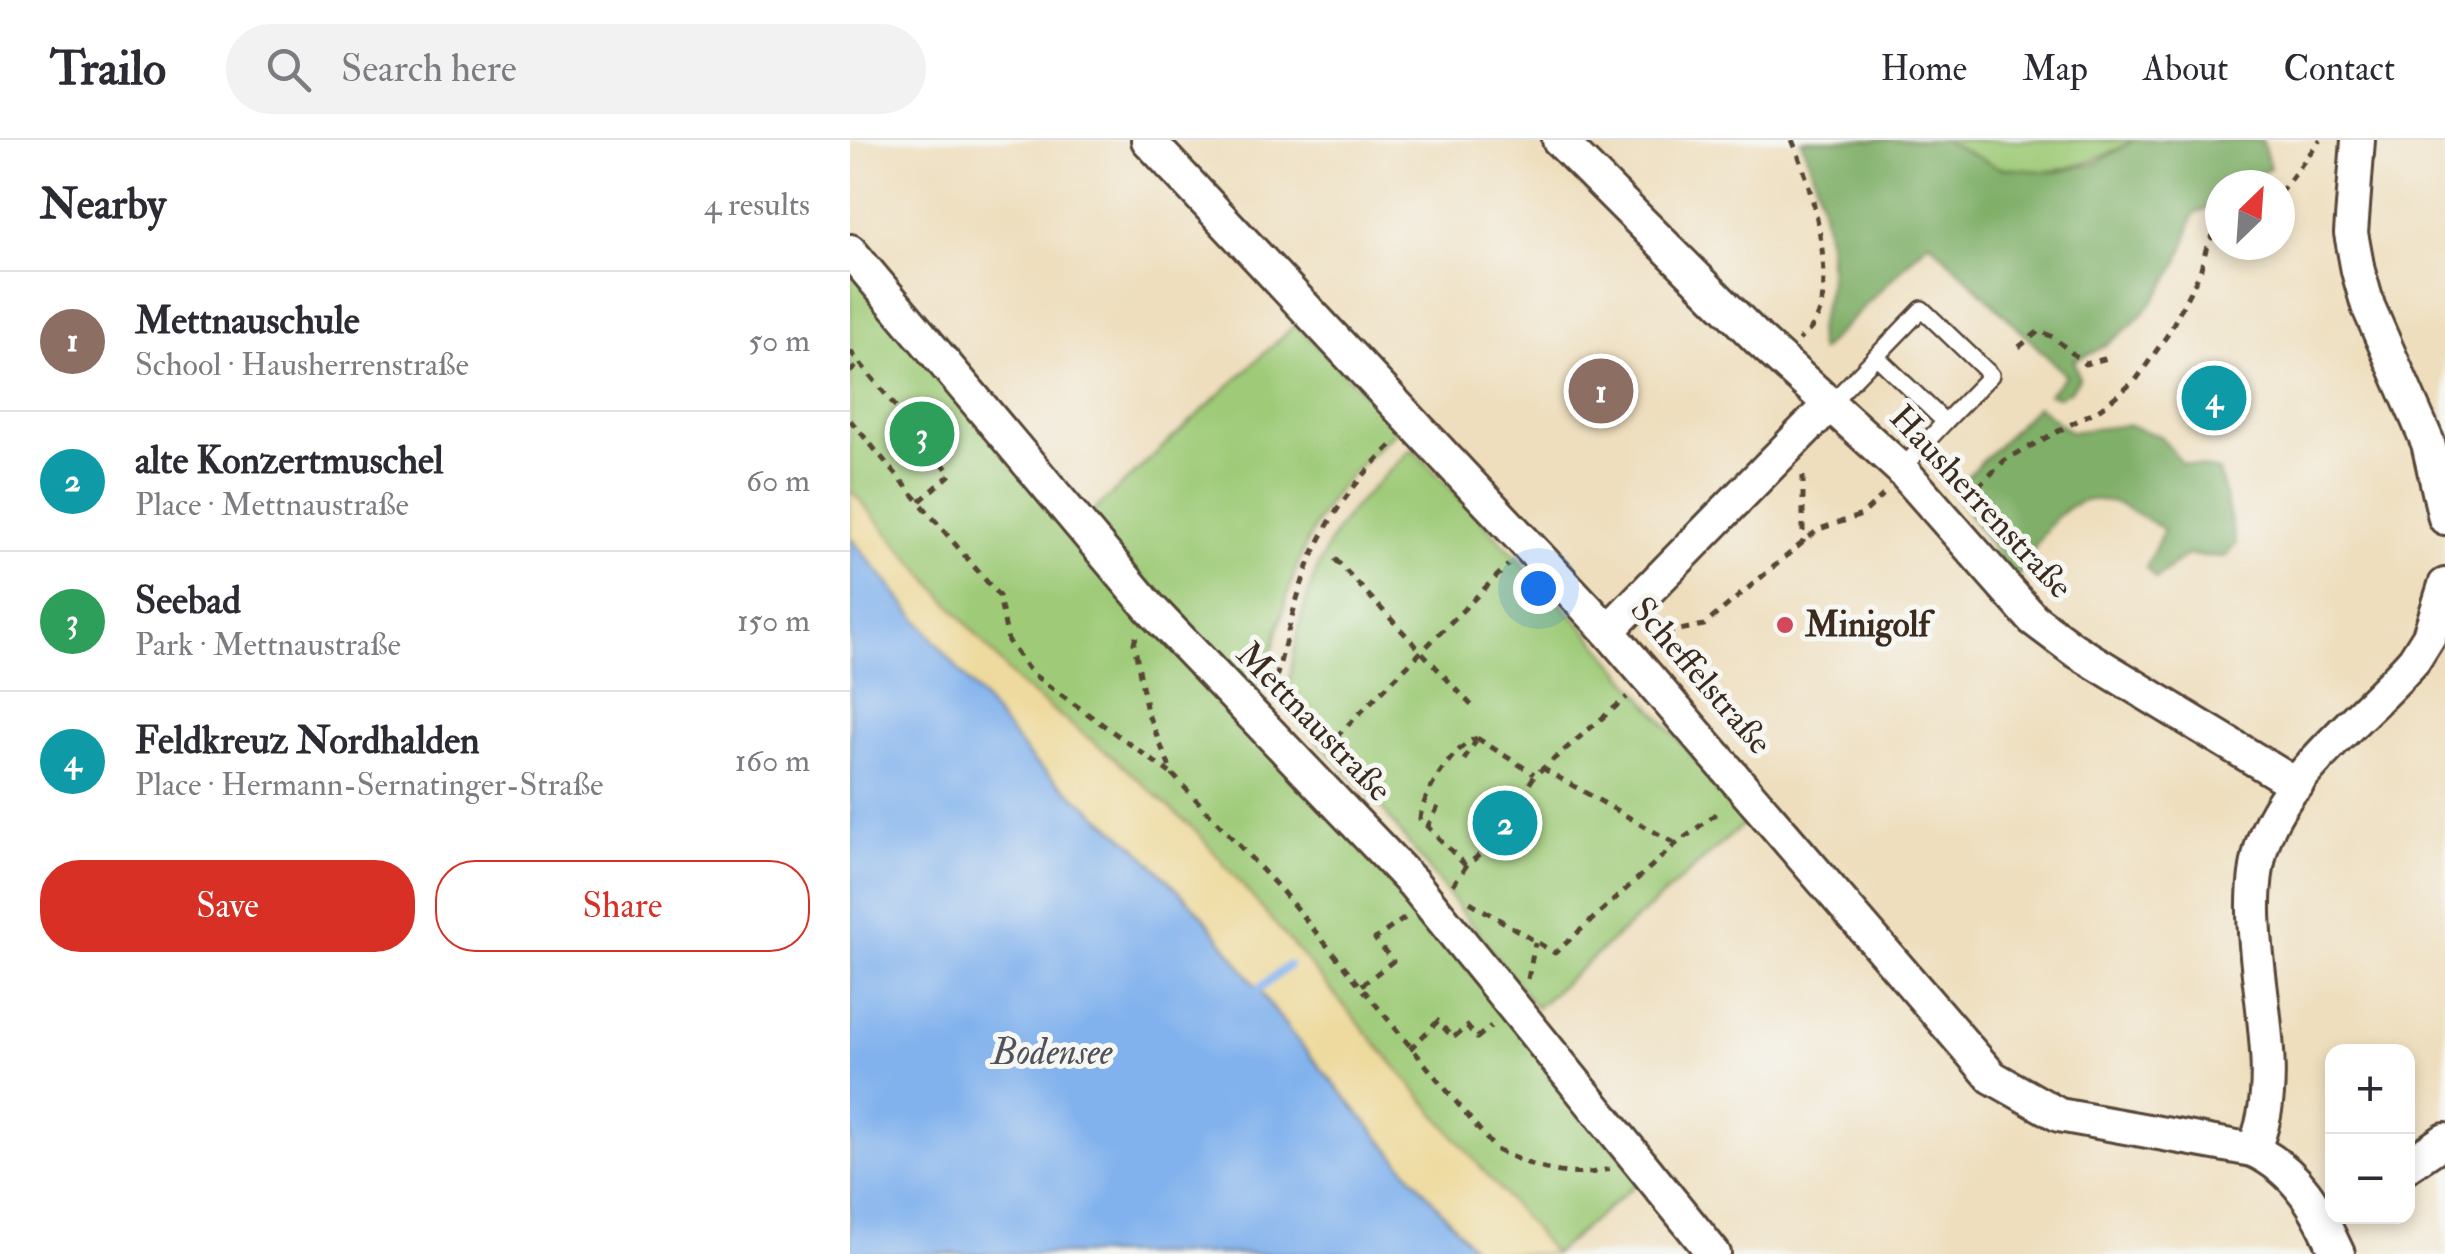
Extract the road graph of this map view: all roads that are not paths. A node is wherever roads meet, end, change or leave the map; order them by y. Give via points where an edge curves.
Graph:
1 (1148, 140) edge
2 (1559, 140) edge
3 (2358, 140) edge
4 (850, 251) edge
5 (1876, 356) junction
6 (1830, 404) junction
7 (1945, 422) junction
8 (1904, 471) junction
9 (2445, 518) edge
10 (2445, 585) edge
11 (1613, 636) junction
12 (2297, 785) junction
13 (2445, 1140) edge
14 (2254, 1150) junction
15 (2415, 1160) edge
16 (2325, 1202) edge
17 (2330, 1224) edge
18 (1714, 1254) edge
19 (2338, 1254) edge

1 - 11 street, Scheffelstraße
2 - 6 street, Hausherrenstraße
3 - 9 street via 2351,233 2358,270 2428,443
4 - 18 street, Mettnaustraße via 1150,608 1413,883
5 - 6 lane
5 - 7 lane
5 - 7 lane via 1922,309 1964,349 1991,376
6 - 8 street, Hausherrenstraße
6 - 11 street
7 - 8 lane
8 - 12 street, Hausherrenstraße via 2050,634
10 - 12 street via 2414,660
11 - 14 street, Scheffelstraße via 1992,1077 2059,1115
12 - 14 street via 2266,832 2256,865 2267,1097
13 - 15 street
14 - 16 street
17 - 19 street

